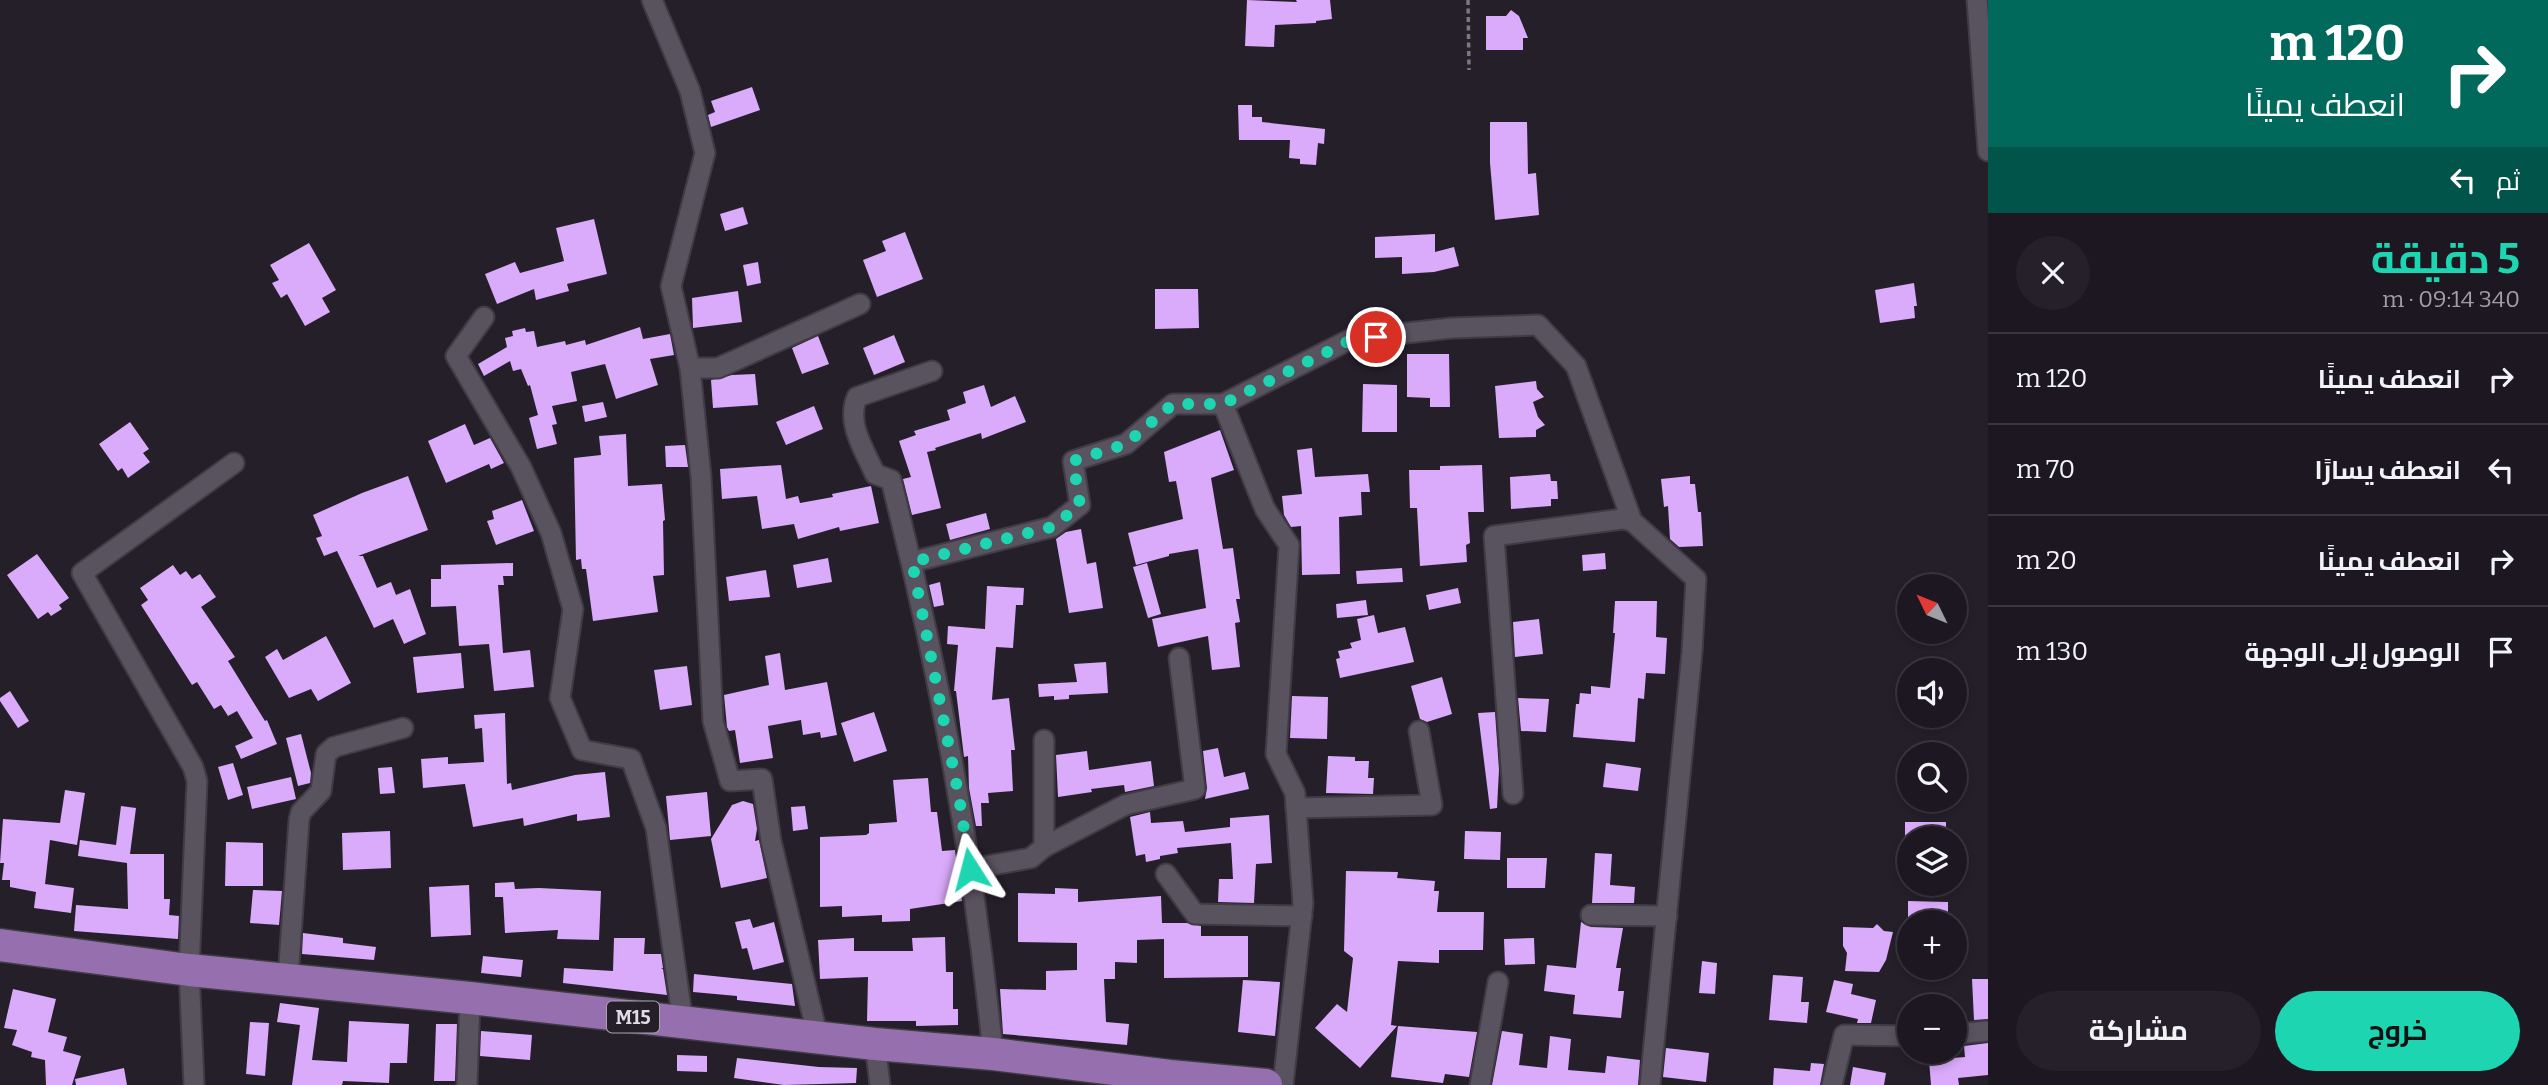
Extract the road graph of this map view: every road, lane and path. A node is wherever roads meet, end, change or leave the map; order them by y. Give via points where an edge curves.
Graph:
1 (652, 0) edge
2 (1468, 0) edge
3 (1977, 0) edge
4 (1469, 70) dead end
5 (1988, 151) edge
6 (860, 304) dead end
7 (484, 317) dead end
8 (690, 368) junction
9 (932, 370) dead end
10 (1223, 404) junction
11 (234, 463) dead end
12 (1632, 521) junction
13 (912, 562) junction
14 (1180, 659) dead end
15 (403, 728) dead end
16 (1419, 731) dead end
17 (1044, 740) dead end
18 (1513, 794) dead end
19 (1296, 808) junction
20 (1044, 847) junction
21 (970, 869) junction
22 (1167, 874) dead end
23 (1591, 915) dead end
24 (1302, 916) junction
25 (1667, 916) junction
26 (0, 945) edge
27 (189, 970) junction
28 (288, 979) junction
29 (1498, 982) dead end
30 (470, 998) junction
31 (683, 1023) junction
32 (1988, 1031) edge
33 (1967, 1033) edge
34 (1897, 1035) edge
35 (818, 1038) junction
36 (875, 1044) junction
37 (993, 1054) junction
38 (1170, 1081) edge
39 (194, 1085) edge
40 (467, 1085) edge
41 (880, 1085) edge
42 (1266, 1085) edge
43 (1283, 1085) edge
44 (1480, 1085) edge
45 (1650, 1085) edge
46 (1832, 1085) edge

1 - 8 street via 690,91 705,153 671,286
2 - 4 path
3 - 5 street
6 - 8 street via 718,368
7 - 31 street via 456,356 521,467 551,533 573,609 560,698 582,750 631,759 656,828
8 - 35 street via 701,477 713,721 730,781 762,779 771,841
9 - 13 street via 857,397 852,410 875,474 891,480
10 - 12 street via 1351,340 1451,328 1538,325 1576,366
10 - 13 street via 1173,404 1126,444 1073,461 1080,505 1052,527
10 - 19 street via 1265,509 1289,545 1276,754 1295,793
11 - 27 street via 82,573 197,781
12 - 18 street via 1494,536
12 - 25 street via 1696,579
13 - 21 street
14 - 20 street via 1195,789 1125,805
15 - 28 street via 334,747 327,754 321,791 299,820
16 - 19 street via 1432,805
17 - 20 street
19 - 24 street
20 - 21 street via 1031,858
21 - 37 street
22 - 24 street via 1195,914
23 - 25 street
24 - 43 street
25 - 45 street
26 - 27 highway, M15
27 - 28 highway, M15
27 - 39 street
28 - 30 highway, M15
29 - 44 street
30 - 31 highway, M15
30 - 40 street
31 - 35 highway, M15
32 - 33 street
34 - 46 street via 1844,1035
35 - 36 highway, M15
36 - 37 highway, M15
36 - 41 street
37 - 38 highway, M15
38 - 42 highway, M15

